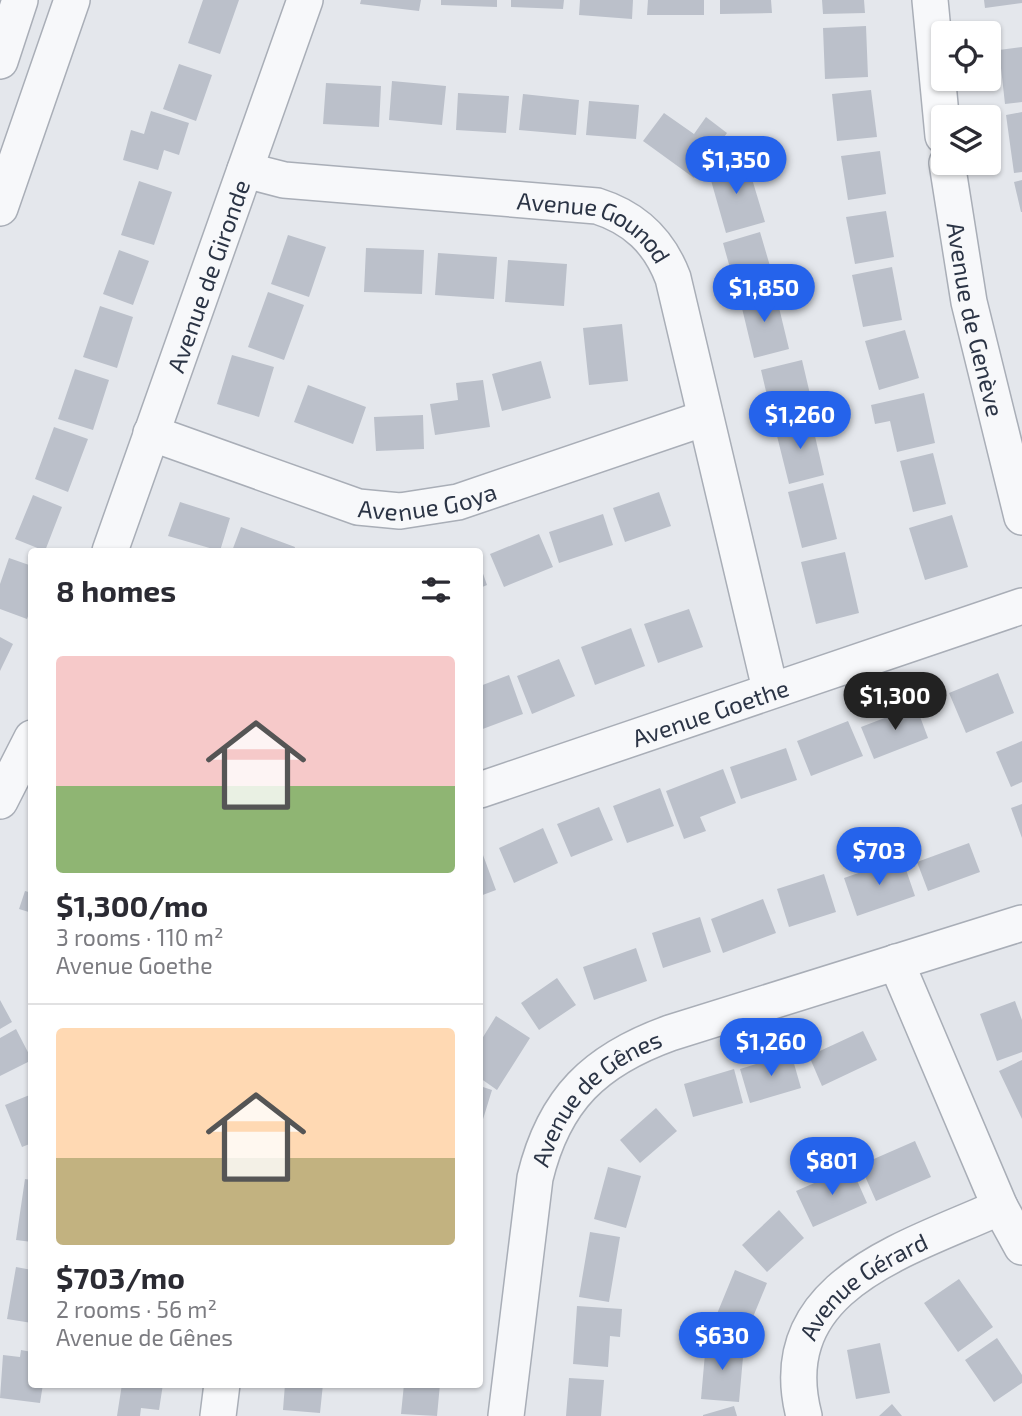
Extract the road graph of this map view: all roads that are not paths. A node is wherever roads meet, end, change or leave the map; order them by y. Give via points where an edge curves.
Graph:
1 (20, 0) edge
2 (72, 0) edge
3 (305, 0) edge
4 (930, 0) edge
5 (0, 61) edge
6 (940, 105) edge
7 (245, 170) junction
8 (949, 175) edge
9 (0, 208) edge
10 (705, 418) junction
11 (151, 433) junction
12 (1022, 517) edge
13 (111, 548) edge
14 (1022, 606) edge
15 (770, 689) junction
16 (28, 750) edge
17 (483, 789) edge
18 (13, 795) edge
19 (1022, 923) edge
20 (896, 962) junction
21 (1000, 1208) junction
22 (1022, 1247) edge
23 (222, 1388) edge
24 (218, 1416) edge
25 (506, 1416) edge
26 (804, 1416) edge

1 - 5 street
2 - 9 street
3 - 7 street, Avenue de Gironde
4 - 6 street
7 - 10 street, Avenue Gounod via 284,180 580,204 621,216 645,232 666,260
7 - 11 street, Avenue de Gironde
8 - 12 street, Avenue de Genève via 969,302
10 - 11 street, Avenue Goya via 458,502 400,511 358,507
10 - 15 street, Avenue Gounod
11 - 13 street, Avenue de Gironde
14 - 15 street, Avenue Goethe
15 - 17 street, Avenue Goethe
16 - 18 street
19 - 20 street, Avenue de Gênes
20 - 21 street
20 - 25 street, Avenue de Gênes via 639,1044 612,1058 576,1090 550,1130 535,1178
21 - 22 street
21 - 26 street, Avenue Gérard via 886,1260 837,1289 823,1304 803,1348 799,1391
23 - 24 street

